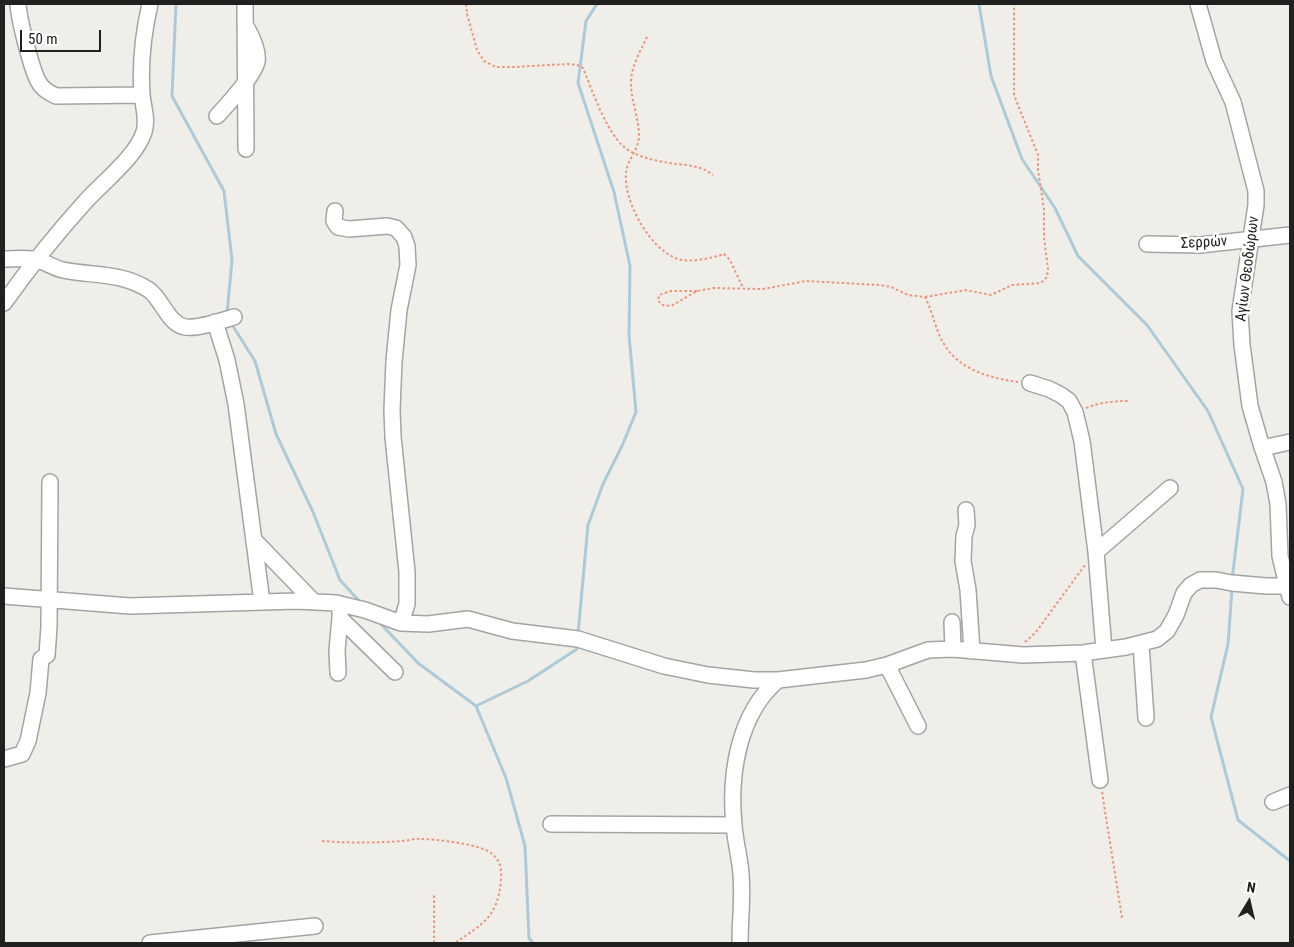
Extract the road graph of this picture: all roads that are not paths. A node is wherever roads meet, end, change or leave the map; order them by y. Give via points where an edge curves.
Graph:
1 (18, 4) edge
2 (150, 4) edge
3 (245, 4) edge
4 (1198, 4) edge
5 (245, 81) junction
6 (142, 95) junction
7 (217, 116) dead end
8 (246, 149) dead end
9 (335, 212) dead end
10 (1290, 236) edge
11 (1251, 240) junction
12 (1147, 244) dead end
13 (4, 259) edge
14 (37, 259) junction
15 (4, 303) edge
16 (234, 317) dead end
17 (215, 322) junction
18 (1030, 384) road end
19 (1290, 442) edge
20 (1262, 448) junction
21 (50, 482) dead end
22 (1170, 488) dead end
23 (966, 510) dead end
24 (255, 541) junction
25 (1096, 552) junction
26 (1289, 591) edge
27 (4, 596) edge
28 (49, 598) junction
29 (262, 602) junction
30 (313, 602) junction
31 (340, 611) junction
32 (952, 622) dead end
33 (401, 623) junction
34 (1141, 644) junction
35 (953, 649) junction
36 (1104, 650) junction
37 (972, 651) junction
38 (1083, 653) junction
39 (887, 665) junction
40 (395, 672) dead end
41 (338, 673) dead end
42 (754, 680) junction
43 (778, 680) junction
44 (753, 709) junction
45 (1146, 718) dead end
46 (918, 726) dead end
47 (4, 759) edge
48 (1100, 780) road end
49 (1290, 795) edge
50 (1273, 802) dead end
51 (551, 824) dead end
52 (734, 825) junction
53 (315, 926) dead end
54 (150, 943) edge
55 (740, 943) edge

1 - 6 street via 31,61 38,82 46,92 56,96
2 - 6 street via 142,48
3 - 5 street
4 - 11 street, Αγίων Θεοδώρων via 1214,61 1233,102 1252,172 1256,205
5 - 7 street
5 - 8 street
6 - 14 street via 146,118 144,132 138,142 118,170 86,200
9 - 33 street via 334,221 338,227 396,228 407,246 408,264 396,332 392,410 407,572 407,604
10 - 11 street, Σερρών
11 - 12 street, Σερρών via 1200,245
11 - 20 street, Αγίων Θεοδώρων via 1240,327 1250,406
13 - 14 street
14 - 15 street
14 - 17 street via 52,267 134,282 161,301 174,322 180,325 187,327
16 - 17 street
17 - 24 street via 236,404
18 - 25 street via 1061,395 1076,414
19 - 20 street
20 - 26 street, Αγίων Θεοδώρων via 1274,482 1280,556
21 - 28 street
22 - 25 street
23 - 37 street via 963,561
24 - 29 street
24 - 30 street
25 - 36 street
26 - 34 street via 1200,580 1184,593 1167,631 1157,639
27 - 28 street
28 - 29 street via 130,606
28 - 47 street via 47,655 41,659 28,740 22,754
29 - 30 street
30 - 31 street
31 - 33 street via 365,610
31 - 40 street
31 - 41 street
32 - 35 street
33 - 42 street via 428,624 468,619 512,631 578,639 664,666
34 - 36 street
34 - 45 street
35 - 37 street
35 - 39 street via 928,650
36 - 38 street
37 - 38 street
38 - 48 street
39 - 43 street via 842,674
39 - 46 street
42 - 43 street
42 - 44 street
43 - 44 street
44 - 52 street via 735,769
49 - 50 street
51 - 52 street
52 - 55 street via 742,875
53 - 54 street

